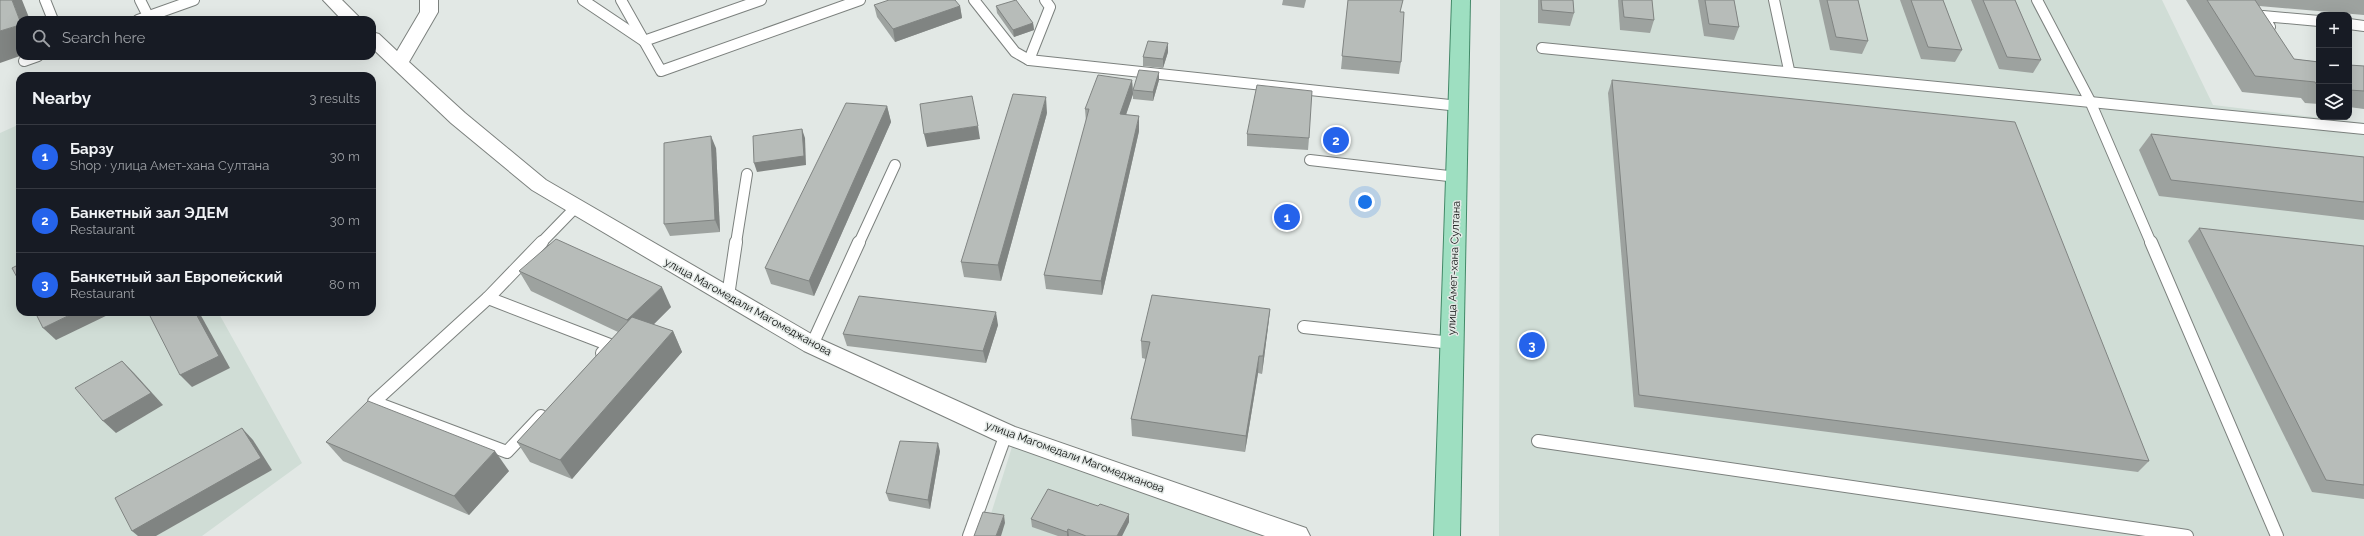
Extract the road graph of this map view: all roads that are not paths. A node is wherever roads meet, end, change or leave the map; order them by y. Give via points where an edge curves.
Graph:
1 (45, 0) edge
2 (140, 0) edge
3 (194, 0) edge
4 (332, 0) edge
5 (429, 0) edge
6 (583, 0) edge
7 (621, 0) edge
8 (761, 0) edge
9 (860, 0) edge
10 (974, 0) edge
11 (1045, 0) edge
12 (1461, 0) edge
13 (1774, 0) edge
14 (2037, 0) edge
15 (744, 3) edge
16 (51, 16) edge
17 (148, 16) joint
18 (349, 16) edge
19 (2316, 21) edge
20 (2352, 24) edge
21 (2364, 26) edge
22 (2275, 34) edge
23 (644, 41) junction
24 (376, 42) edge
25 (1542, 48) dead end
26 (1029, 60) junction
27 (399, 64) junction
28 (1789, 70) junction
29 (2090, 101) junction
30 (1459, 106) junction
31 (2364, 129) edge
32 (1310, 160) dead end
33 (895, 165) dead end
34 (747, 174) dead end
35 (1457, 177) junction
36 (575, 208) junction
37 (728, 296) junction
38 (488, 298) junction
39 (1304, 327) dead end
40 (1452, 343) junction
41 (812, 345) junction
42 (594, 362) edge
43 (550, 407) edge
44 (1006, 434) junction
45 (1538, 441) dead end
46 (969, 536) edge
47 (1292, 536) edge
48 (1447, 536) edge
49 (2187, 536) edge
50 (2277, 536) edge

1 - 16 lane
2 - 17 lane
3 - 17 lane
4 - 18 street
5 - 27 street via 429,12
6 - 23 lane
7 - 23 lane
8 - 15 lane
9 - 23 lane via 661,71
10 - 26 lane via 1015,52
11 - 26 lane via 1050,7
12 - 30 main road, улица Амет-хана Султана
13 - 28 lane
14 - 29 lane
15 - 23 lane
19 - 22 lane via 2263,16
20 - 21 lane
24 - 27 street, улица Магомедали Магомеджановa
25 - 28 lane
26 - 30 lane
27 - 36 street, улица Магомедали Магомеджановa via 458,118 539,185
28 - 29 lane
29 - 31 lane
29 - 50 lane
30 - 35 main road, улица Амет-хана Султана
32 - 35 lane
33 - 41 lane
34 - 37 lane
35 - 40 main road, улица Амет-хана Султана
36 - 37 street, улица Магомедали Магомеджановa
36 - 38 lane
37 - 41 street, улица Магомедали Магомеджановa
38 - 42 lane via 610,345
38 - 43 lane via 374,402 507,452
39 - 40 lane
40 - 48 main road, улица Амет-хана Султана
41 - 44 street, улица Магомедали Магомеджановa
44 - 46 lane
44 - 47 street, улица Магомедали Магомеджановa
45 - 49 lane

